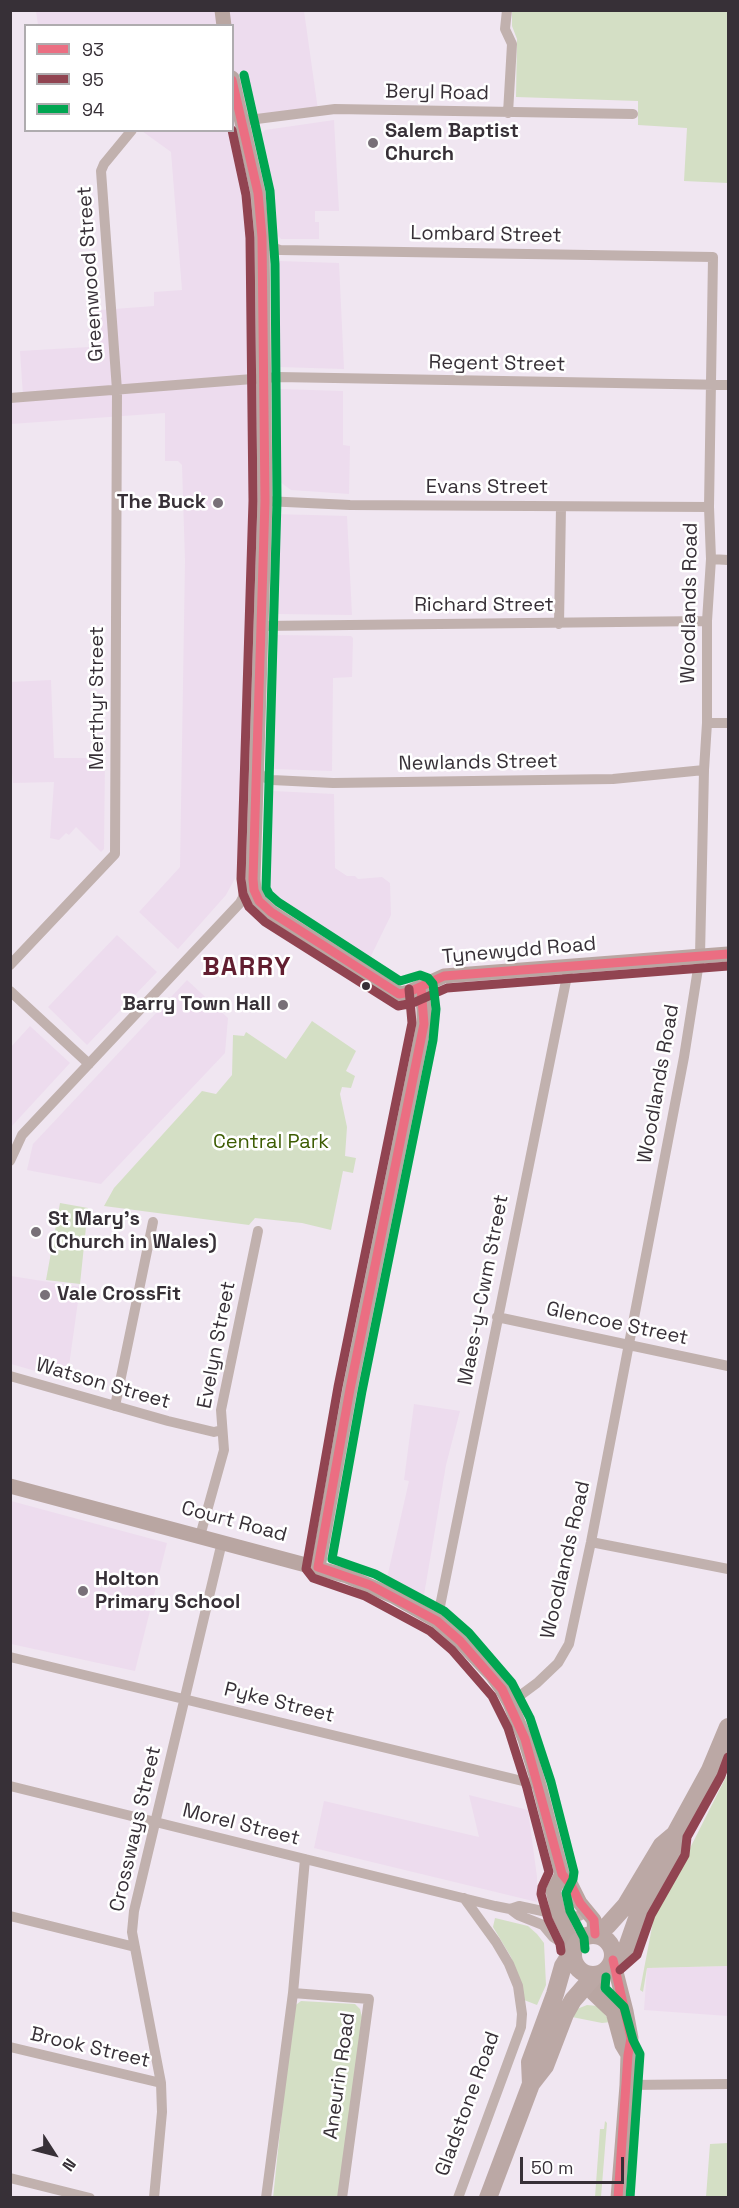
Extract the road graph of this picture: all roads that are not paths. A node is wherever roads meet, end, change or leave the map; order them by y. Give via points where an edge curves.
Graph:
1 (507, 10) edge
2 (234, 88) edge
3 (508, 113) junction
4 (633, 114) dead end
5 (241, 121) junction
6 (130, 132) edge
7 (262, 237) junction
8 (713, 257) joint
9 (265, 379) junction
10 (712, 385) junction
11 (729, 385) edge
12 (117, 390) junction
13 (10, 398) edge
14 (264, 501) junction
15 (561, 507) junction
16 (709, 507) junction
17 (711, 560) junction
18 (729, 560) edge
19 (707, 621) junction
20 (559, 624) junction
21 (261, 626) junction
22 (707, 723) junction
23 (729, 723) edge
24 (256, 769) junction
25 (704, 770) junction
26 (253, 879) junction
27 (729, 954) edge
28 (700, 956) junction
29 (10, 965) edge
30 (569, 966) junction
31 (421, 987) junction
32 (10, 991) edge
33 (89, 1064) junction
34 (10, 1161) edge
35 (153, 1222) dead end
36 (258, 1231) dead end
37 (497, 1317) junction
38 (629, 1344) junction
39 (729, 1366) edge
40 (10, 1376) edge
41 (115, 1406) junction
42 (222, 1430) junction
43 (10, 1486) edge
44 (200, 1536) junction
45 (222, 1542) junction
46 (591, 1542) junction
47 (318, 1567) junction
48 (729, 1569) edge
49 (437, 1621) junction
50 (10, 1657) edge
51 (185, 1698) junction
52 (510, 1703) junction
53 (729, 1727) edge
54 (539, 1785) junction
55 (10, 1786) edge
56 (155, 1822) junction
57 (675, 1834) junction
58 (305, 1859) junction
59 (562, 1874) junction
60 (464, 1898) junction
61 (510, 1909) junction
62 (587, 1912) junction
63 (559, 1915) junction
64 (10, 1916) edge
65 (595, 1934) junction
66 (135, 1947) junction
67 (573, 1950) junction
68 (612, 1960) junction
69 (594, 1976) junction
70 (293, 1993) junction
71 (10, 2047) edge
72 (628, 2055) junction
73 (161, 2083) junction
74 (531, 2084) junction
75 (729, 2084) edge
76 (627, 2085) junction
77 (10, 2178) edge
78 (90, 2198) edge
79 (154, 2198) edge
80 (266, 2198) edge
81 (342, 2198) edge
82 (458, 2198) edge
83 (488, 2198) edge
84 (618, 2198) edge

1 - 3 street via 506,29 512,44
2 - 5 main road
3 - 4 street, Beryl Road
3 - 5 street, Beryl Road via 335,110
5 - 7 main road via 258,193
6 - 12 street, Greenwood Street via 101,171
7 - 8 street, Lombard Street via 280,250
7 - 9 main road
8 - 10 street, Woodlands Road
9 - 10 street, Regent Street
9 - 12 street, Regent Street
9 - 14 main road
10 - 11 street, Regent Street
10 - 16 street, Woodlands Road
12 - 13 street, Regent Street
12 - 29 street, Merthyr Street via 115,854
14 - 15 street, Evans Street
14 - 21 main road
15 - 16 street, Evans Street
15 - 20 street
16 - 17 street, Woodlands Road
17 - 18 street
17 - 19 street, Woodlands Road
19 - 20 street, Richard Street
19 - 22 street, Woodlands Road
20 - 21 street, Richard Street
21 - 24 main road
22 - 23 street
22 - 25 street, Woodlands Road
24 - 25 street, Newlands Street via 272,780 333,783 613,779
24 - 26 main road
25 - 28 street, Woodlands Road
26 - 31 main road, Tynewydd Road via 259,900 271,912 392,990 399,994
26 - 33 street via 240,903
27 - 28 main road, Tynewydd Road
28 - 30 main road, Tynewydd Road
28 - 38 street, Woodlands Road
30 - 31 main road, Tynewydd Road via 444,976
30 - 37 street, Maes-y-Cwm Street
31 - 47 main road via 422,1031
32 - 33 street
33 - 34 street via 22,1135
35 - 41 street
36 - 42 street, Evelyn Street via 221,1410
37 - 38 street, Glencoe Street
37 - 49 street, Maes-y-Cwm Street
38 - 39 street, Glencoe Street
38 - 46 street, Woodlands Road
40 - 41 street, Watson Street
41 - 42 street, Watson Street via 214,1432
42 - 44 street, Evelyn Street via 224,1450
43 - 44 main road, Court Road
44 - 45 main road, Court Road
45 - 47 main road, Court Road
45 - 51 street, Crossways Street
46 - 48 street
46 - 52 street, Woodlands Road via 568,1644 558,1663
47 - 49 main road, Court Road via 370,1585
49 - 52 main road, Court Road via 492,1675
50 - 51 street, Pyke Street
51 - 54 street, Pyke Street
51 - 56 street, Crossways Street
52 - 54 main road, Court Road
53 - 57 main road
54 - 59 main road, Court Road
55 - 56 street, Morel Street
56 - 58 street, Morel Street
56 - 66 street, Crossways Street via 134,1911
57 - 65 main road via 662,1845 626,1905
57 - 68 main road via 674,1850 640,1910 626,1950
58 - 60 street, Morel Street
58 - 70 street
59 - 62 main road, Court Road
59 - 63 main road, Court Road via 554,1891
60 - 61 street, Morel Street
60 - 82 street, Gladstone Road via 509,1964 521,2000 521,2027
61 - 63 street, Morel Street via 519,1906
61 - 67 street, Morel Street via 543,1925
62 - 63 street, Morel Street via 579,1916
62 - 65 main road, Court Road via 594,1920
63 - 67 main road, Court Road
64 - 66 street
65 - 67 main road via 581,1938
65 - 68 main road, Court Road via 610,1945
66 - 73 street, Crossways Street
67 - 69 main road, Court Road via 577,1968
67 - 74 main road via 563,1966 531,2062
68 - 69 main road via 606,1970
68 - 72 main road, Court Road via 632,2038
69 - 72 main road, Court Road via 593,1993 613,2012
69 - 74 main road via 569,2007 545,2066
70 - 80 street
70 - 81 street, Aneurin Road via 369,1999
71 - 73 street, Brook Street
72 - 76 main road, Court Road
73 - 79 street, Crossways Street
74 - 83 main road
75 - 76 street
76 - 84 main road, Court Road
77 - 78 street

